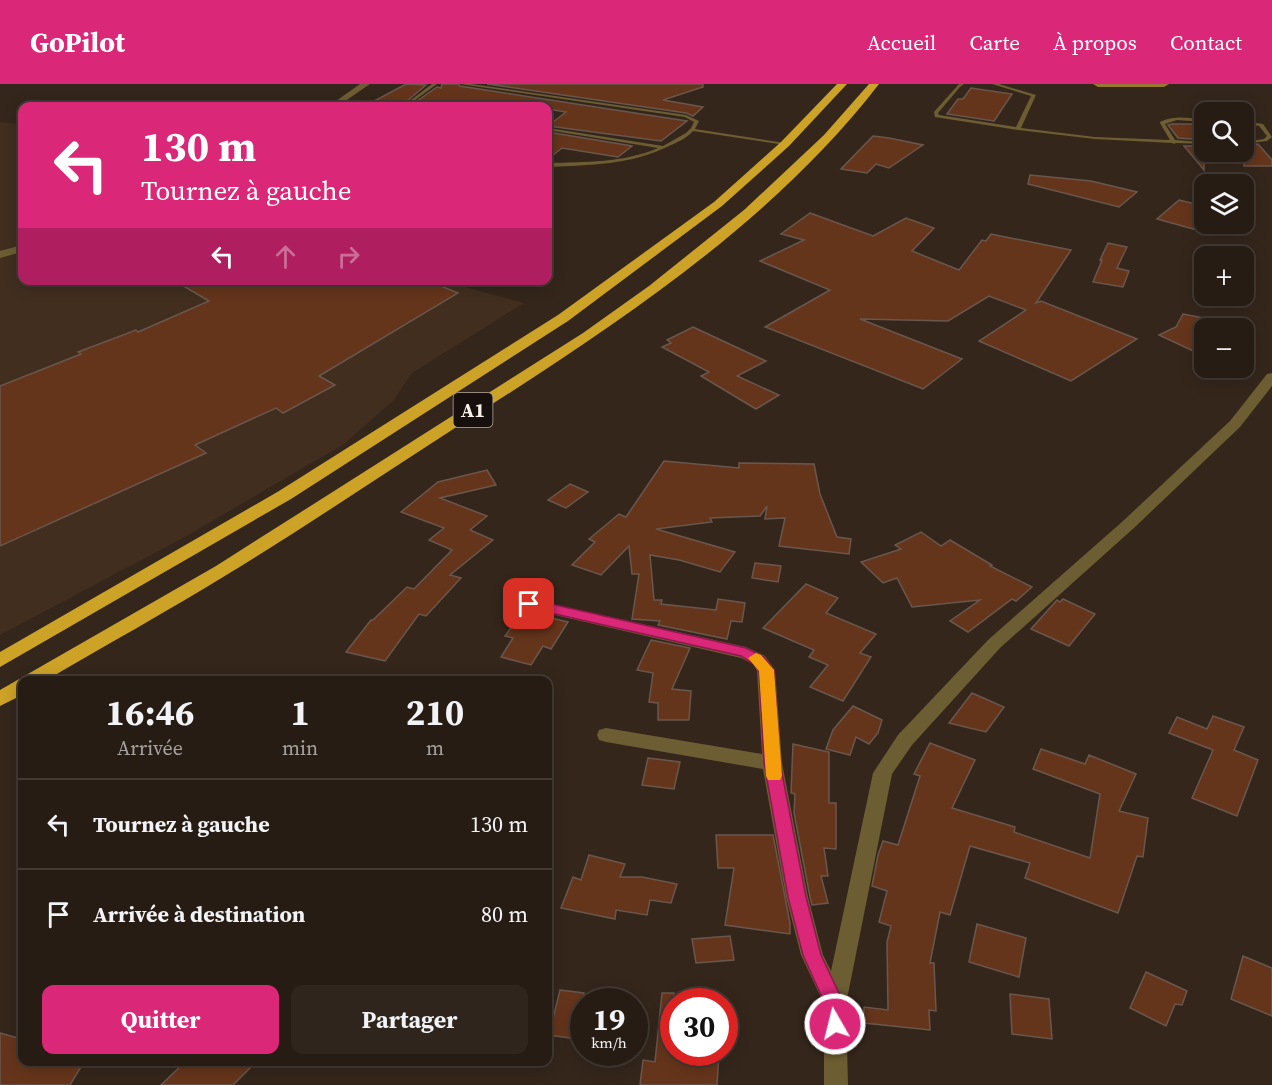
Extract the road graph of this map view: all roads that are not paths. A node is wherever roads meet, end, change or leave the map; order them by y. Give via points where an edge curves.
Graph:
1 (366, 84) edge
2 (435, 84) edge
3 (462, 84) edge
4 (842, 84) edge
5 (874, 84) edge
6 (962, 84) edge
7 (992, 84) edge
8 (1098, 84) edge
9 (1164, 84) edge
10 (339, 102) edge
11 (410, 102) edge
12 (1194, 121) edge
13 (1254, 124) edge
14 (1018, 129) junction
15 (552, 130) edge
16 (694, 130) junction
17 (1254, 141) edge
18 (1194, 142) edge
19 (1174, 143) junction
20 (784, 144) junction
21 (664, 147) junction
22 (552, 165) edge
23 (18, 249) edge
24 (0, 255) edge
25 (1272, 377) edge
26 (529, 604) dead end
27 (0, 661) edge
28 (39, 676) edge
29 (18, 688) edge
30 (0, 699) edge
31 (606, 735) dead end
32 (772, 763) junction
33 (835, 1004) junction
34 (836, 1085) edge

1 - 10 street
2 - 11 lane
3 - 16 lane via 687,116 697,121
4 - 20 highway, A1
5 - 28 highway, A1 via 828,137 748,213 588,336 222,570
6 - 14 lane via 936,116
7 - 14 lane via 1034,95
8 - 9 street
12 - 19 lane via 1162,123
13 - 17 lane via 1261,125 1270,136
14 - 19 lane
15 - 21 lane
16 - 20 lane
16 - 21 lane
18 - 19 lane
20 - 27 highway, A1 via 718,204 563,318 285,495
21 - 22 lane via 624,162
23 - 24 street
25 - 33 street via 1235,424 994,644 905,740 883,773
26 - 32 street via 746,652 759,660 766,670
29 - 30 highway
31 - 32 street
32 - 33 street via 812,955
33 - 34 street

